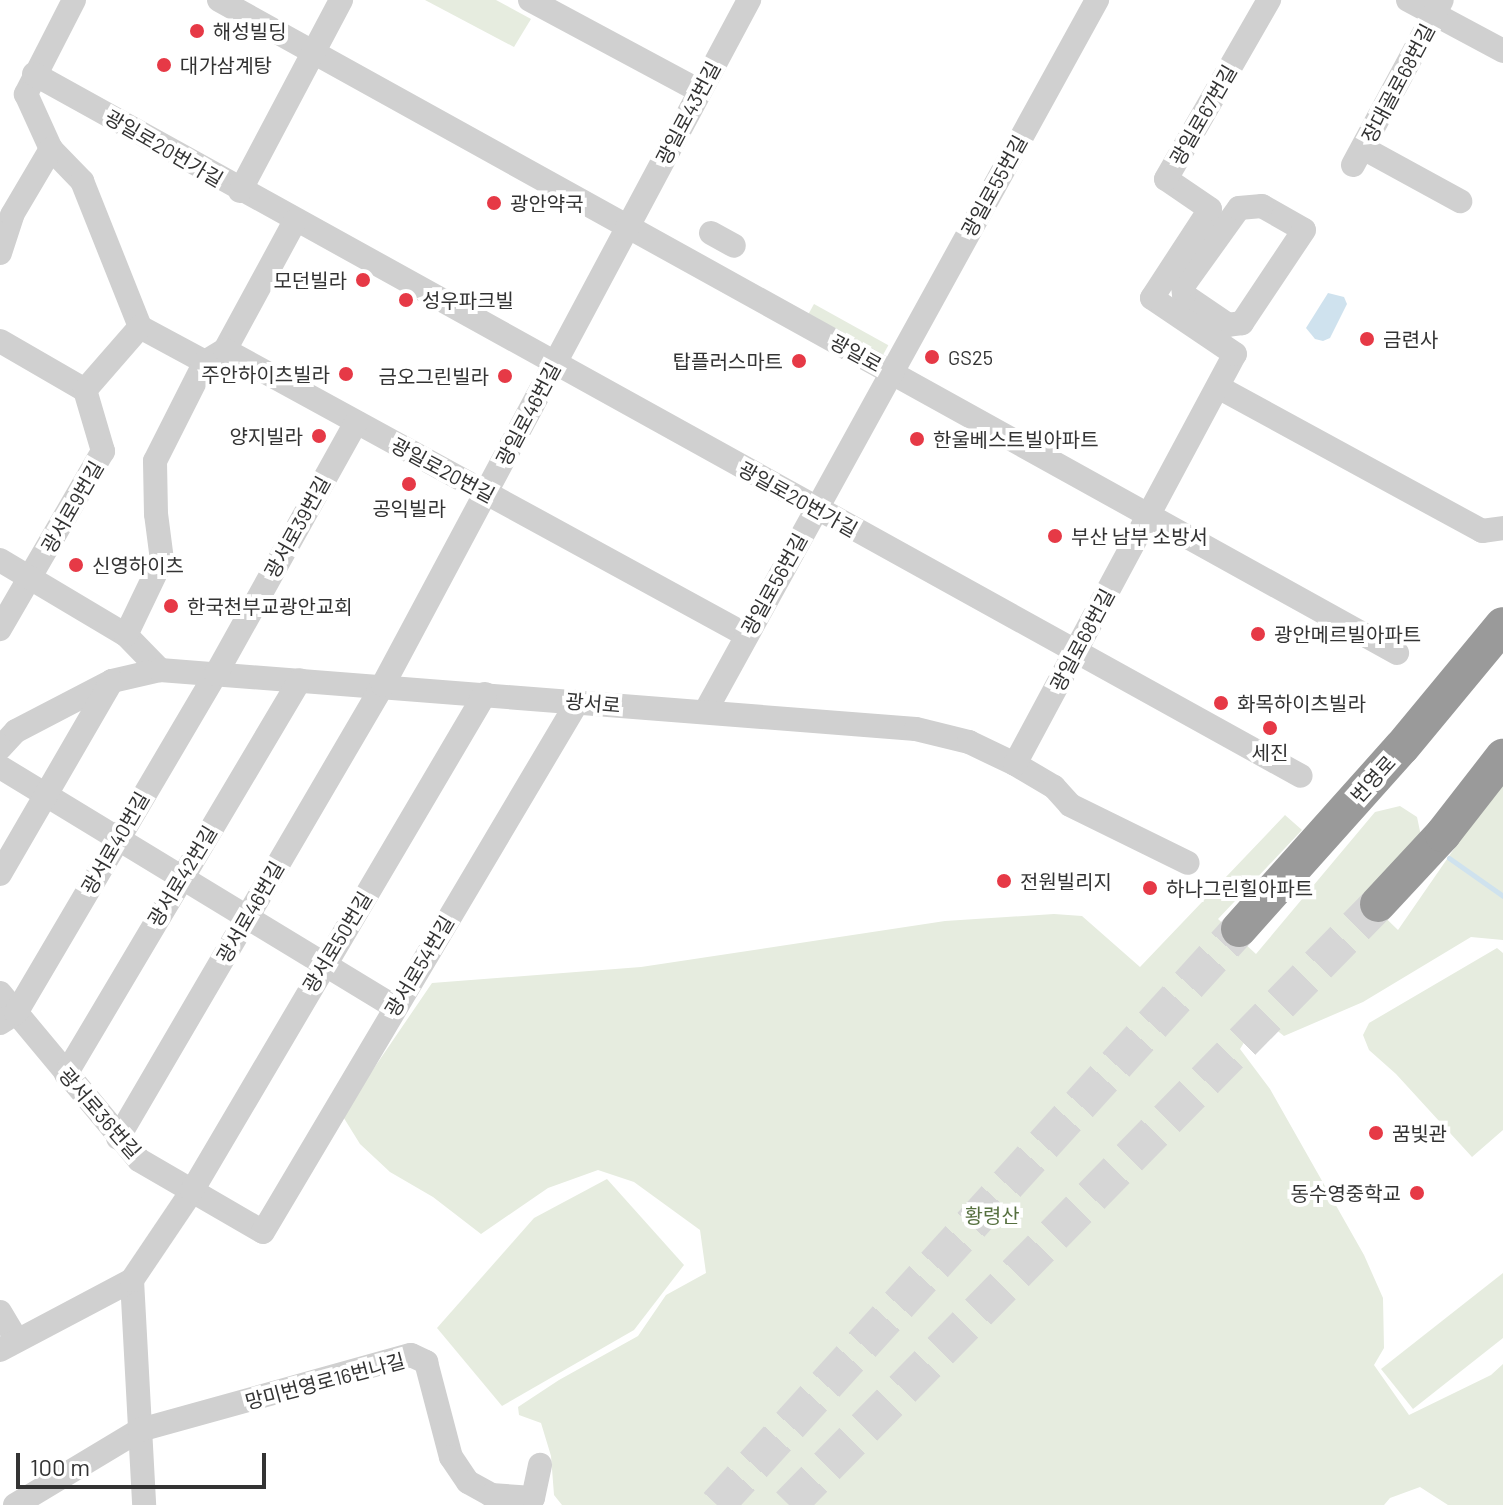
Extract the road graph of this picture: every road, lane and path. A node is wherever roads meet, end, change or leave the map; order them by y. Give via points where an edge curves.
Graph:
1 (74, 0) edge
2 (219, 0) edge
3 (341, 0) edge
4 (749, 0) edge
5 (1097, 0) edge
6 (1269, 0) edge
7 (1408, 0) edge
8 (538, 4) edge
9 (1438, 7) edge
10 (1503, 51) edge
11 (314, 53) junction
12 (34, 74) junction
13 (700, 91) junction
14 (51, 149) junction
15 (240, 191) junction
16 (1460, 201) dead end
17 (295, 221) junction
18 (628, 227) junction
19 (1304, 230) joint
20 (711, 233) dead end
21 (734, 246) dead end
22 (0, 253) edge
23 (140, 327) junction
24 (0, 341) edge
25 (215, 356) junction
26 (554, 364) junction
27 (891, 372) junction
28 (1218, 387) junction
29 (85, 390) junction
30 (356, 422) junction
31 (486, 493) junction
32 (816, 509) junction
33 (1149, 515) junction
34 (1492, 530) edge
35 (0, 560) edge
36 (31, 578) junction
37 (1503, 625) edge
38 (0, 629) edge
39 (126, 635) junction
40 (746, 635) junction
41 (1075, 652) junction
42 (1397, 653) dead end
43 (160, 670) junction
44 (216, 674) junction
45 (300, 680) junction
46 (112, 681) junction
47 (383, 685) junction
48 (485, 694) junction
49 (578, 701) junction
50 (705, 712) junction
51 (0, 748) edge
52 (1503, 757) edge
53 (1015, 764) junction
54 (0, 767) edge
55 (1301, 776) dead end
56 (46, 795) junction
57 (117, 838) junction
58 (1188, 863) dead end
59 (0, 874) edge
60 (182, 877) junction
61 (1378, 904) tunnel mouth
62 (247, 917) junction
63 (1239, 929) tunnel mouth
64 (324, 963) junction
65 (0, 993) edge
66 (395, 1007) junction
67 (8, 1018) edge
68 (66, 1074) junction
69 (118, 1138) junction
70 (192, 1191) junction
71 (263, 1232) joint
72 (132, 1280) junction
73 (0, 1312) edge
74 (8, 1345) edge
75 (140, 1430) junction
76 (540, 1465) dead end
77 (15, 1505) edge
78 (144, 1505) edge

1 - 12 street
2 - 11 street, 광일로
3 - 11 street
4 - 13 street, 광일로43번길
5 - 27 street, 광일로55번길
6 - 28 street, 광일로67번길 via 1166,179 1210,209 1152,298 1235,354
7 - 9 street
8 - 13 street
9 - 10 street
9 - 16 street, 장대골로68번길 via 1358,156
11 - 15 street
11 - 18 street, 광일로
12 - 14 street via 26,94
12 - 15 street, 광일로20번가길
13 - 18 street, 광일로43번길
14 - 22 street via 12,215
14 - 23 street via 82,181
15 - 17 street, 광일로20번가길
17 - 25 street
17 - 26 street, 광일로20번가길
18 - 26 street, 광일로46번길
18 - 27 street, 광일로
19 - 19 street via 1242,323 1228,325 1184,295 1183,286 1239,208 1262,206
20 - 21 street
23 - 25 street, 광일로20번길
23 - 29 street
24 - 29 street
25 - 30 street, 광일로20번길
25 - 39 street via 155,461 162,560
26 - 31 street, 광일로46번길
26 - 32 street, 광일로20번가길
27 - 32 street, 광일로56번길
27 - 33 street, 광일로
28 - 33 street, 광일로67번길
28 - 34 street
29 - 36 street, 광서로9번길 via 103,451
30 - 31 street, 광일로20번길
30 - 44 street, 광서로39번길
31 - 40 street, 광일로20번길
31 - 47 street, 광일로46번길
32 - 40 street, 광일로56번길
32 - 41 street, 광일로20번가길
33 - 41 street, 광일로68번길
33 - 42 street, 광일로
35 - 36 street
36 - 38 street, 광서로9번길
36 - 39 street
37 - 63 highway, 번영로
39 - 43 street
40 - 50 street, 광일로56번길
41 - 53 street, 광일로68번길
41 - 55 street, 광일로20번가길
43 - 44 street, 광서로
43 - 46 street
44 - 45 street, 광서로
44 - 57 street, 광서로40번길
45 - 47 street, 광서로
45 - 60 street, 광서로42번길
46 - 51 street via 16,731
46 - 56 street
47 - 48 street, 광서로
47 - 62 street, 광서로46번길
48 - 49 street, 광서로
48 - 64 street, 광서로50번길
49 - 50 street, 광서로
49 - 66 street, 광서로54번길
50 - 53 street, 광서로 via 916,729 969,742
52 - 61 highway via 1443,834
53 - 58 street, 광서로 via 1054,787 1070,805
54 - 56 street
56 - 57 street
56 - 59 street
57 - 60 street
57 - 67 street, 광서로40번길
60 - 62 street
60 - 68 street, 광서로42번길
62 - 64 street
62 - 69 street, 광서로46번길
64 - 66 street
64 - 70 street, 광서로50번길
65 - 67 street, 광서로36번길
66 - 71 street, 광서로54번길
67 - 68 street, 광서로36번길
68 - 69 street, 광서로36번길
69 - 70 street, 광서로36번길 via 139,1160
70 - 71 street, 광서로36번길
70 - 72 street, 광서로50번길
72 - 74 street
72 - 75 street
73 - 74 street
75 - 76 street, 망미번영로16번나길 via 411,1355 426,1362 451,1457 468,1482 491,1495 533,1498
75 - 77 street, 망미번영로16번나길
75 - 78 street

